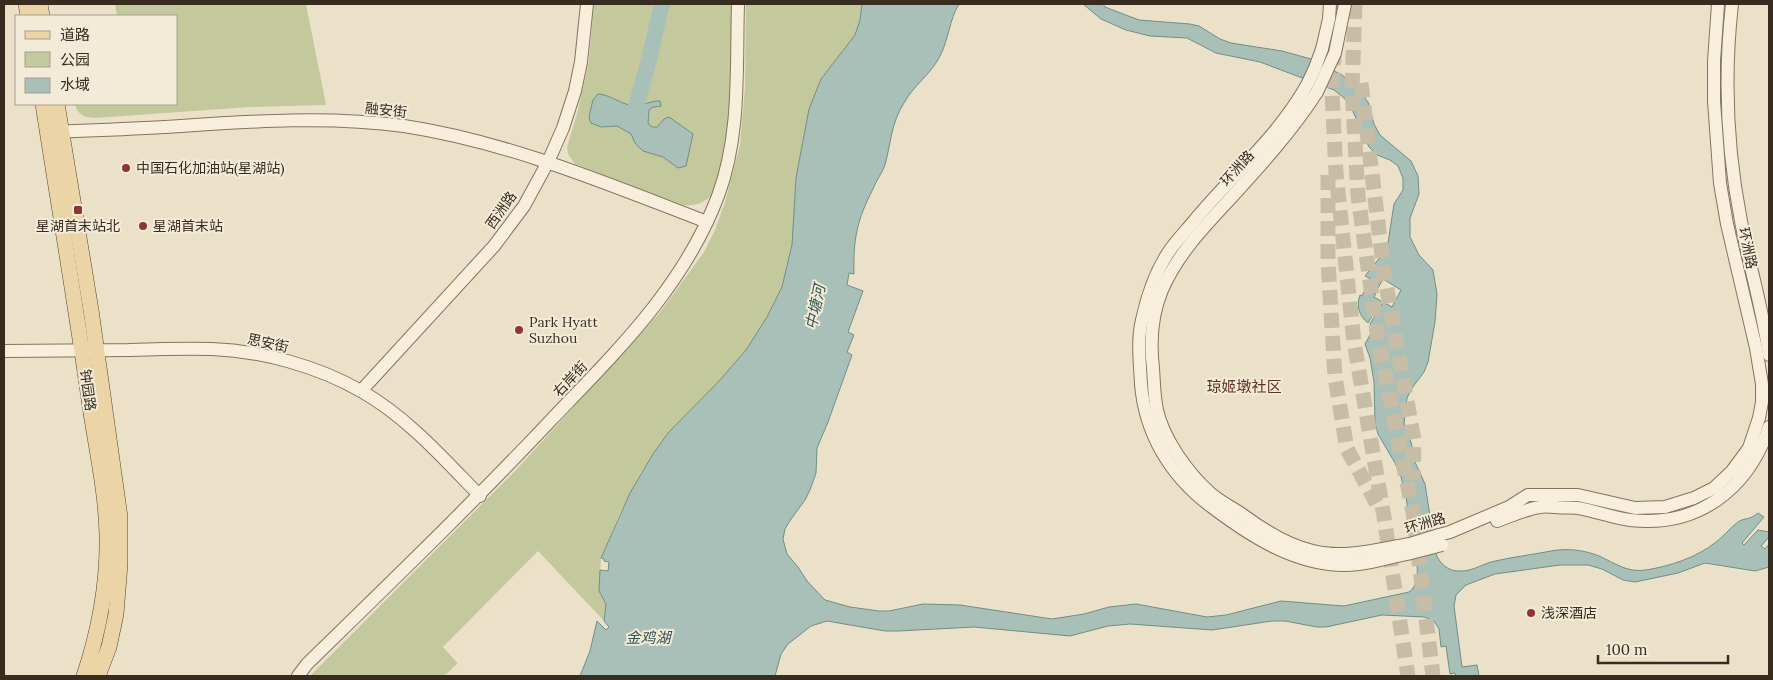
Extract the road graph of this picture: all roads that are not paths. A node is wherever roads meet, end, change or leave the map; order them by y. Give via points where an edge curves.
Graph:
1 (587, 4) edge
2 (738, 4) edge
3 (1330, 4) edge
4 (1345, 4) edge
5 (1718, 4) edge
6 (1732, 4) edge
7 (42, 105) edge
8 (57, 105) edge
9 (55, 132) junction
10 (548, 162) junction
11 (707, 222) junction
12 (89, 350) junction
13 (4, 351) edge
14 (1769, 355) edge
15 (361, 391) junction
16 (1769, 427) edge
17 (480, 496) junction
18 (1440, 540) junction
19 (1410, 548) junction
20 (84, 676) edge
21 (98, 676) edge
22 (298, 676) edge

1 - 10 street, 西洲路 via 581,62 574,92
2 - 11 street, 右岸街 via 733,138 719,195
3 - 19 street, 环洲路, bridge via 1322,49 1296,104 1200,214 1160,266 1141,322 1139,356 1145,412 1153,437 1174,471 1200,499 1253,536 1324,564 1359,564
4 - 19 street, 环洲路, bridge via 1335,53 1318,92 1268,157 1183,253 1161,292 1153,323 1151,356 1157,410 1173,448 1209,492 1258,526 1313,551 1342,554
5 - 18 street, 环洲路 via 1714,91 1720,183 1762,384 1759,418 1749,448 1714,488 1665,507 1635,508 1578,495 1528,495 1509,508 1450,532
6 - 14 street, 环洲路 via 1728,78 1734,182
7 - 9 main road, 钟园路
8 - 9 main road, 钟园路
9 - 10 street, 融安街 via 258,120 360,122 443,133
9 - 12 main road, 钟园路
10 - 11 street, 融安街
10 - 15 street, 西洲路 via 524,206 494,246
11 - 17 street, 右岸街 via 675,279 630,338
12 - 13 street, 思安街
12 - 15 street, 思安街 via 213,349 250,354 319,372
12 - 20 main road, 钟园路 via 107,533 107,564 103,602
12 - 21 main road, 钟园路 via 118,503 120,545 116,614
15 - 17 street, 思安街 via 420,435
16 - 18 street, 环洲路 via 1760,452 1746,473 1705,509 1677,518 1652,521 1630,520 1578,508 1541,507
17 - 22 street, 右岸街
18 - 19 street, 环洲路, bridge

